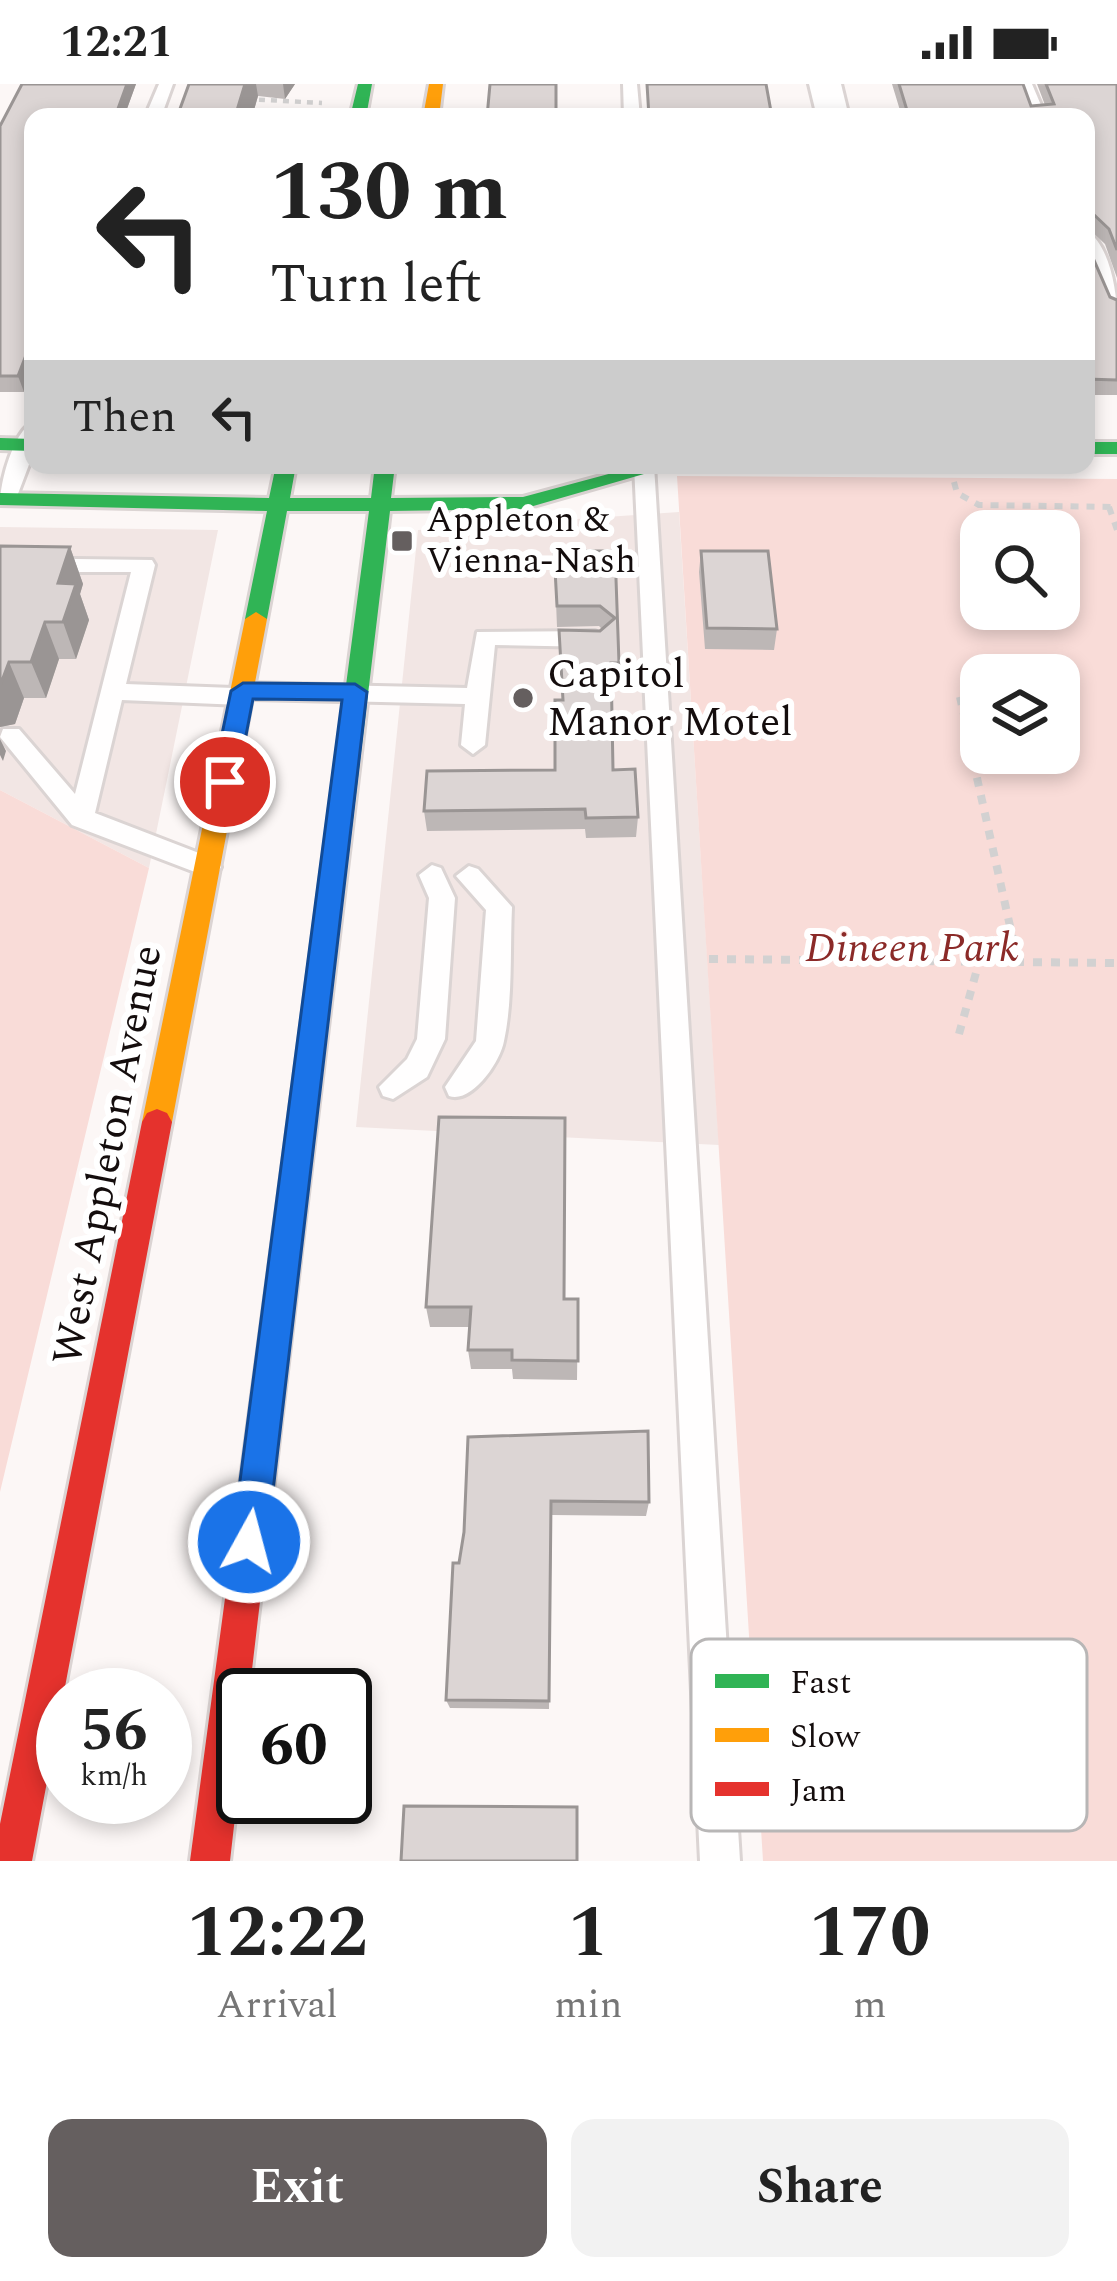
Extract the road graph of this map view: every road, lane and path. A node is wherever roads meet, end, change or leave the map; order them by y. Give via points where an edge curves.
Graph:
1 (165, 87) edge
2 (323, 103) dead end
3 (1095, 257) edge
4 (1117, 311) edge
5 (23, 440) edge
6 (285, 474) edge
7 (383, 474) edge
8 (625, 474) edge
9 (651, 474) edge
10 (954, 482) dead end
11 (3, 499) edge
12 (280, 505) junction
13 (378, 506) junction
14 (1113, 507) edge
15 (1117, 530) edge
16 (0, 566) edge
17 (599, 639) edge
18 (111, 691) junction
19 (355, 692) junction
20 (242, 694) junction
21 (477, 696) junction
22 (959, 697) dead end
23 (11, 735) dead end
24 (473, 745) dead end
25 (81, 818) junction
26 (208, 867) junction
27 (432, 875) dead end
28 (470, 876) dead end
29 (671, 959) junction
30 (979, 962) junction
31 (1018, 962) junction
32 (1117, 963) edge
33 (959, 1034) dead end
34 (393, 1087) dead end
35 (459, 1088) dead end
36 (709, 1639) edge
37 (719, 1831) edge
38 (12, 1861) edge
39 (210, 1861) edge
40 (721, 1861) edge

1 - 2 path
3 - 4 lane
5 - 11 lane
6 - 12 main road, West Appleton Avenue
7 - 13 main road
8 - 13 main road via 523,502
9 - 29 lane
10 - 14 path via 979,506
11 - 12 main road
12 - 13 main road
12 - 20 main road, West Appleton Avenue
13 - 19 main road
14 - 15 path
16 - 18 lane via 144,565
17 - 21 lane via 485,637
18 - 20 lane
18 - 25 lane
19 - 20 lane
19 - 21 lane
19 - 39 main road
20 - 26 main road, West Appleton Avenue
21 - 24 lane
22 - 31 path
23 - 25 lane
25 - 26 lane
26 - 38 main road, West Appleton Avenue
27 - 34 lane via 442,898 431,1039 417,1068
28 - 35 lane via 499,908 490,1044
29 - 30 path
29 - 36 lane
30 - 31 path
30 - 33 path
31 - 32 path
37 - 40 lane

